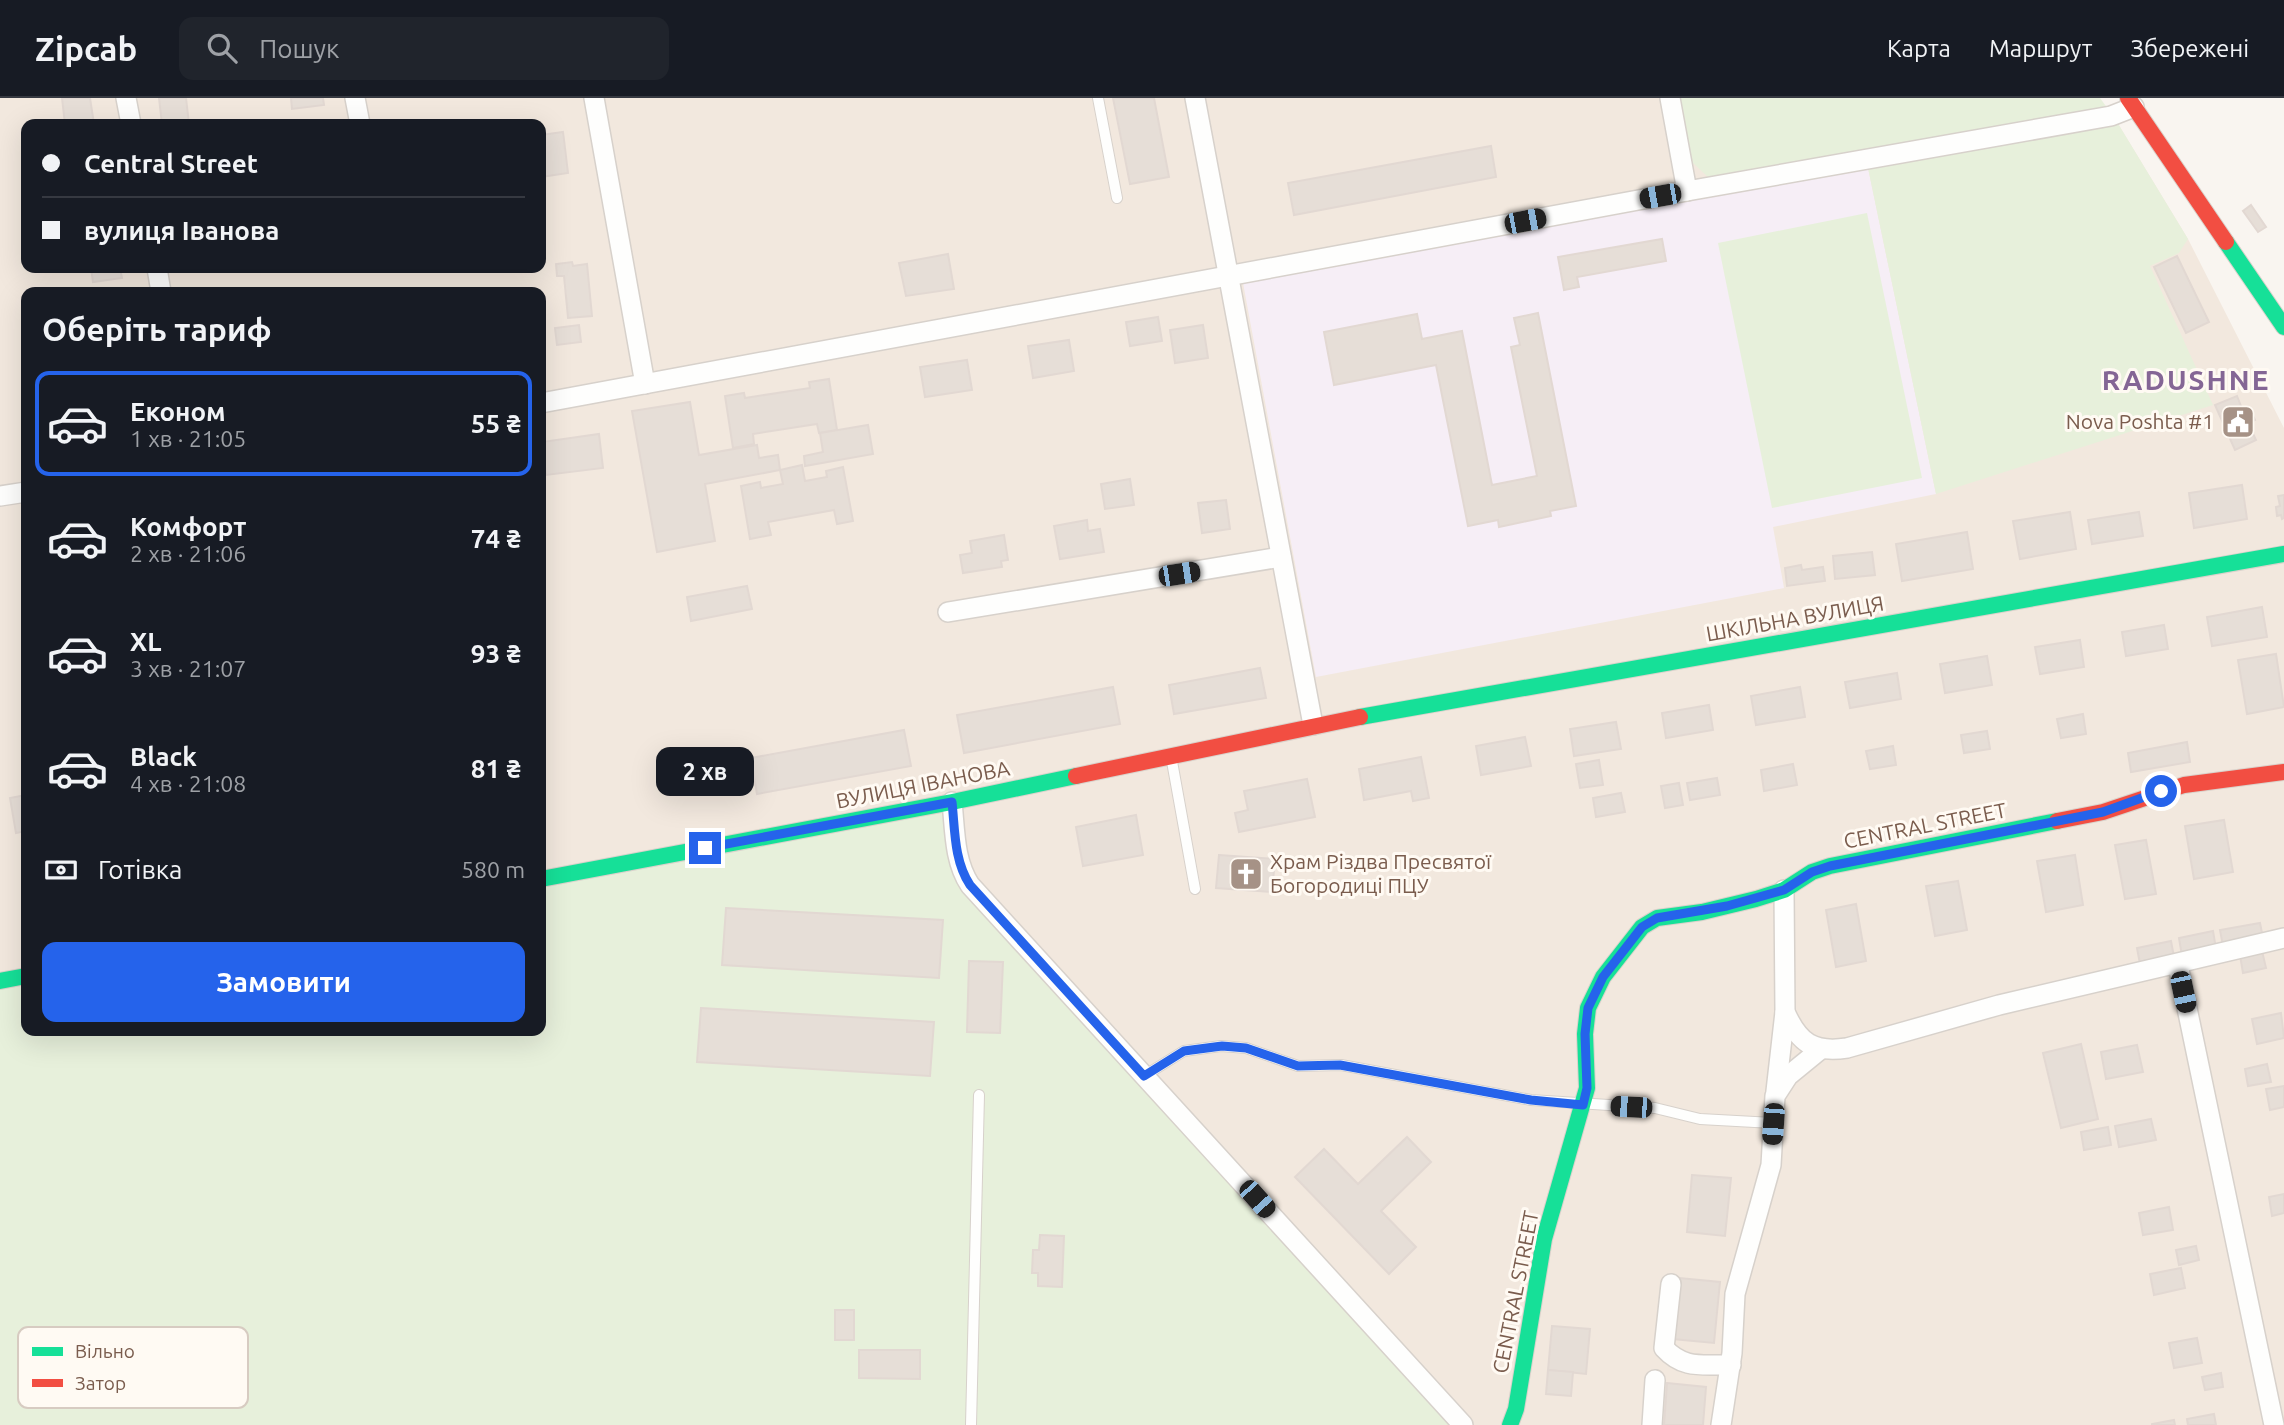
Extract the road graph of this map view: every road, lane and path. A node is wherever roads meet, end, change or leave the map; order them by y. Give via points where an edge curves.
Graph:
1 (126, 98) edge
2 (355, 98) edge
3 (594, 98) edge
4 (1098, 98) edge
5 (1195, 98) edge
6 (1670, 98) edge
7 (2131, 102) edge
8 (130, 119) edge
9 (359, 119) edge
10 (1687, 191) junction
11 (1116, 198) dead end
12 (1228, 276) junction
13 (2284, 327) edge
14 (645, 384) junction
15 (546, 402) edge
16 (21, 493) edge
17 (0, 496) edge
18 (2284, 554) edge
19 (1281, 557) junction
20 (948, 612) dead end
21 (1313, 725) junction
22 (1171, 755) junction
23 (2284, 772) edge
24 (952, 802) junction
25 (546, 878) edge
26 (1195, 889) dead end
27 (1784, 890) junction
28 (2284, 938) edge
29 (2178, 965) junction
30 (21, 977) edge
31 (0, 981) edge
32 (1785, 1012) junction
33 (1821, 1049) junction
34 (1144, 1076) junction
35 (979, 1096) dead end
36 (1775, 1096) junction
37 (1583, 1105) junction
38 (1773, 1124) junction
39 (1671, 1284) dead end
40 (1731, 1365) junction
41 (1655, 1380) dead end
42 (971, 1425) edge
43 (1463, 1425) edge
44 (1510, 1425) edge
45 (1652, 1425) edge
46 (1721, 1425) edge
47 (2274, 1425) edge

1 - 8 street
2 - 9 street
3 - 14 street
4 - 11 lane
5 - 12 street
6 - 10 street
7 - 10 street via 2110,116
7 - 13 street
10 - 12 street
12 - 14 street
12 - 19 street
14 - 15 street
16 - 17 street
18 - 21 street, ШКІЛЬНА ВУЛИЦЯ
19 - 20 street
19 - 21 street
21 - 22 street, ВУЛИЦЯ ІВАНОВА
22 - 24 street, ВУЛИЦЯ ІВАНОВА
22 - 26 lane
23 - 27 street, CENTRAL STREET via 2184,785 2103,812 1830,866
24 - 25 street, ВУЛИЦЯ ІВАНОВА
24 - 34 street via 960,868 970,885
27 - 32 street
27 - 37 street, CENTRAL STREET via 1657,918 1642,927 1603,977 1588,1008
28 - 29 street
29 - 33 street via 1999,1005 1847,1048
29 - 47 street
30 - 31 street
32 - 33 street via 1802,1040
32 - 36 street
33 - 36 street via 1788,1076
34 - 37 lane via 1184,1051 1222,1046 1246,1048 1298,1066 1340,1065 1531,1100
34 - 43 street
35 - 42 lane
36 - 38 street
37 - 38 lane via 1655,1108 1700,1119
37 - 44 street, CENTRAL STREET via 1544,1239
38 - 40 street via 1770,1165 1735,1294
39 - 40 street via 1664,1348 1685,1364
40 - 46 street
41 - 45 street

